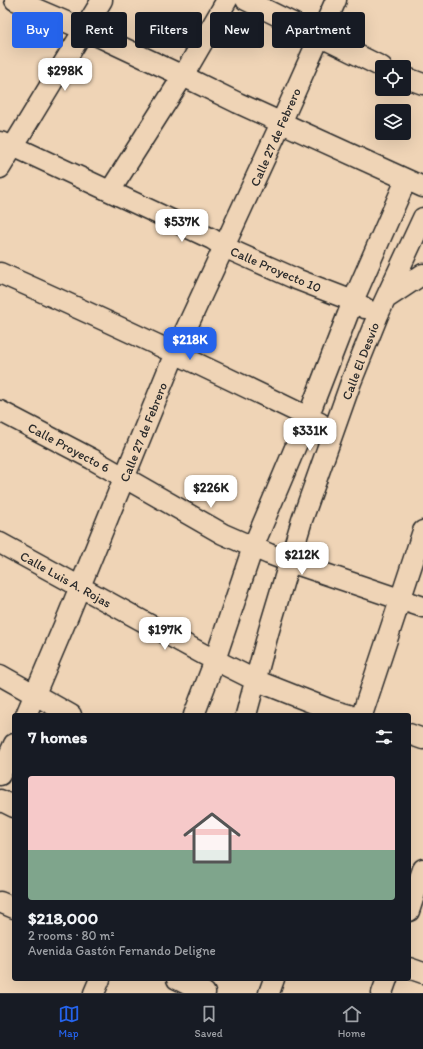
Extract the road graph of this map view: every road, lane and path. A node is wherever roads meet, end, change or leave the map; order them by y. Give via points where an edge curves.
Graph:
1 (16, 0) edge
2 (102, 0) edge
3 (228, 0) edge
4 (246, 0) edge
5 (336, 0) edge
6 (95, 12) edge
7 (330, 12) edge
8 (272, 13) edge
9 (71, 24) edge
10 (73, 48) edge
11 (123, 48) edge
12 (314, 48) edge
13 (341, 48) edge
14 (375, 65) edge
15 (183, 76) junction
16 (411, 80) edge
17 (423, 84) edge
18 (281, 123) junction
19 (7, 144) edge
20 (0, 168) edge
21 (414, 184) edge
22 (110, 191) junction
23 (423, 218) edge
24 (224, 247) junction
25 (0, 273) edge
26 (423, 274) edge
27 (387, 298) junction
28 (353, 301) junction
29 (378, 315) junction
30 (176, 353) junction
31 (0, 410) edge
32 (308, 417) junction
33 (334, 430) junction
34 (124, 478) junction
35 (423, 531) edge
36 (0, 543) edge
37 (252, 546) junction
38 (290, 562) junction
39 (80, 587) junction
40 (401, 600) junction
41 (423, 608) edge
42 (215, 660) junction
43 (0, 675) edge
44 (255, 680) junction
45 (35, 695) junction
46 (27, 713) edge
47 (67, 713) edge
48 (195, 713) edge
49 (247, 713) edge
50 (342, 713) edge
51 (363, 713) edge
52 (411, 735) edge
53 (423, 739) edge
54 (12, 748) edge
55 (0, 775) edge
56 (0, 800) edge
57 (12, 806) edge
58 (411, 864) edge
59 (423, 868) edge
60 (0, 902) edge
61 (411, 906) edge
62 (12, 907) edge
63 (411, 969) edge
64 (423, 973) edge
65 (99, 981) edge
66 (183, 981) edge
67 (273, 981) edge
68 (386, 981) edge
69 (200, 987) edge
70 (94, 993) edge
71 (269, 993) edge
72 (382, 993) edge

1 - 9 street
2 - 6 street
3 - 15 street
4 - 8 street
5 - 7 street, Calle 27 de Febrero
10 - 19 street
11 - 15 street
12 - 18 street, Calle 27 de Febrero
13 - 14 street
15 - 18 street
15 - 22 street
16 - 17 street
18 - 21 street
18 - 24 street, Calle 27 de Febrero
19 - 20 street
19 - 22 street, Calle Proyecto 10
21 - 28 street
22 - 24 street, Calle Proyecto 10
23 - 27 street, Calle El Desvío
24 - 28 street, Calle Proyecto 10
24 - 30 street, Calle 27 de Febrero
25 - 30 street
26 - 27 street
27 - 29 street, Calle El Desvío
28 - 29 street, Calle Proyecto 10
28 - 32 street
29 - 33 street, Calle El Desvío
30 - 32 street
30 - 34 street, Calle 27 de Febrero
31 - 34 street, Calle Proyecto 6
32 - 33 street
32 - 37 street
33 - 38 street, Calle El Desvío
34 - 37 street, Calle Proyecto 6 via 223,534
34 - 39 street, Calle 27 de Febrero
35 - 40 street
36 - 39 street, Calle Luis A. Rojas
37 - 38 street, Calle Proyecto 6
37 - 42 street
38 - 40 street, Calle Proyecto 6
38 - 44 street, Calle El Desvío
39 - 42 street, Calle Luis A. Rojas
39 - 45 street, Calle 27 de Febrero
40 - 41 street, Calle Proyecto 6
40 - 51 street
42 - 44 street, Calle Luis A. Rojas
42 - 48 street
43 - 45 street
44 - 49 street, Calle El Desvío
44 - 50 street, Calle Luis A. Rojas
45 - 46 street, Calle 27 de Febrero
45 - 47 street
52 - 53 street
54 - 55 street
56 - 57 street
58 - 59 street
59 - 61 street
60 - 62 street
63 - 64 street
65 - 70 street
66 - 69 street
67 - 71 street
68 - 72 street

